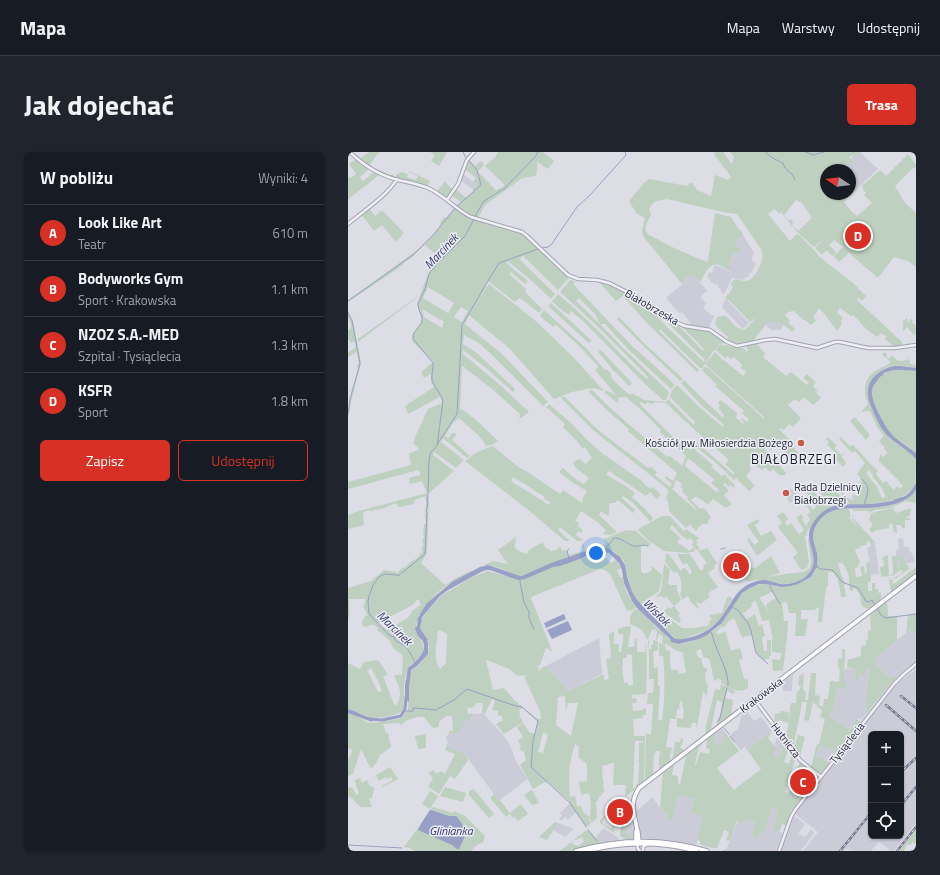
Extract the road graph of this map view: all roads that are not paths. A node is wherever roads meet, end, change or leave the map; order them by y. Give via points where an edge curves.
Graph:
1 (350, 152) edge
2 (474, 152) edge
3 (397, 179) junction
4 (448, 199) junction
5 (348, 224) edge
6 (916, 345) edge
7 (916, 576) edge
8 (916, 664) edge
9 (755, 700) junction
10 (821, 777) junction
11 (639, 840) junction
12 (647, 844) junction
13 (640, 850) edge
14 (576, 851) edge
15 (586, 851) edge
16 (696, 851) edge
17 (707, 851) edge
18 (779, 851) edge

1 - 3 street, Białobrzeska via 366,166
2 - 4 street
3 - 4 street, Białobrzeska via 427,188
3 - 5 street via 394,185
4 - 6 street, Białobrzeska via 474,218 524,234 571,277 609,284 635,296 678,324 710,330 734,346 775,339 817,348 835,342 868,348
7 - 9 main road, Krakowska
8 - 10 street, Tysiąclecia via 894,684
9 - 10 street, Hutnicza via 800,760
9 - 11 main road, Krakowska via 639,788 633,800
10 - 18 street, Tysiąclecia via 794,812
11 - 12 main road
11 - 13 street
11 - 14 main road
11 - 15 main road
11 - 17 main road via 678,844
12 - 13 street
12 - 16 main road

